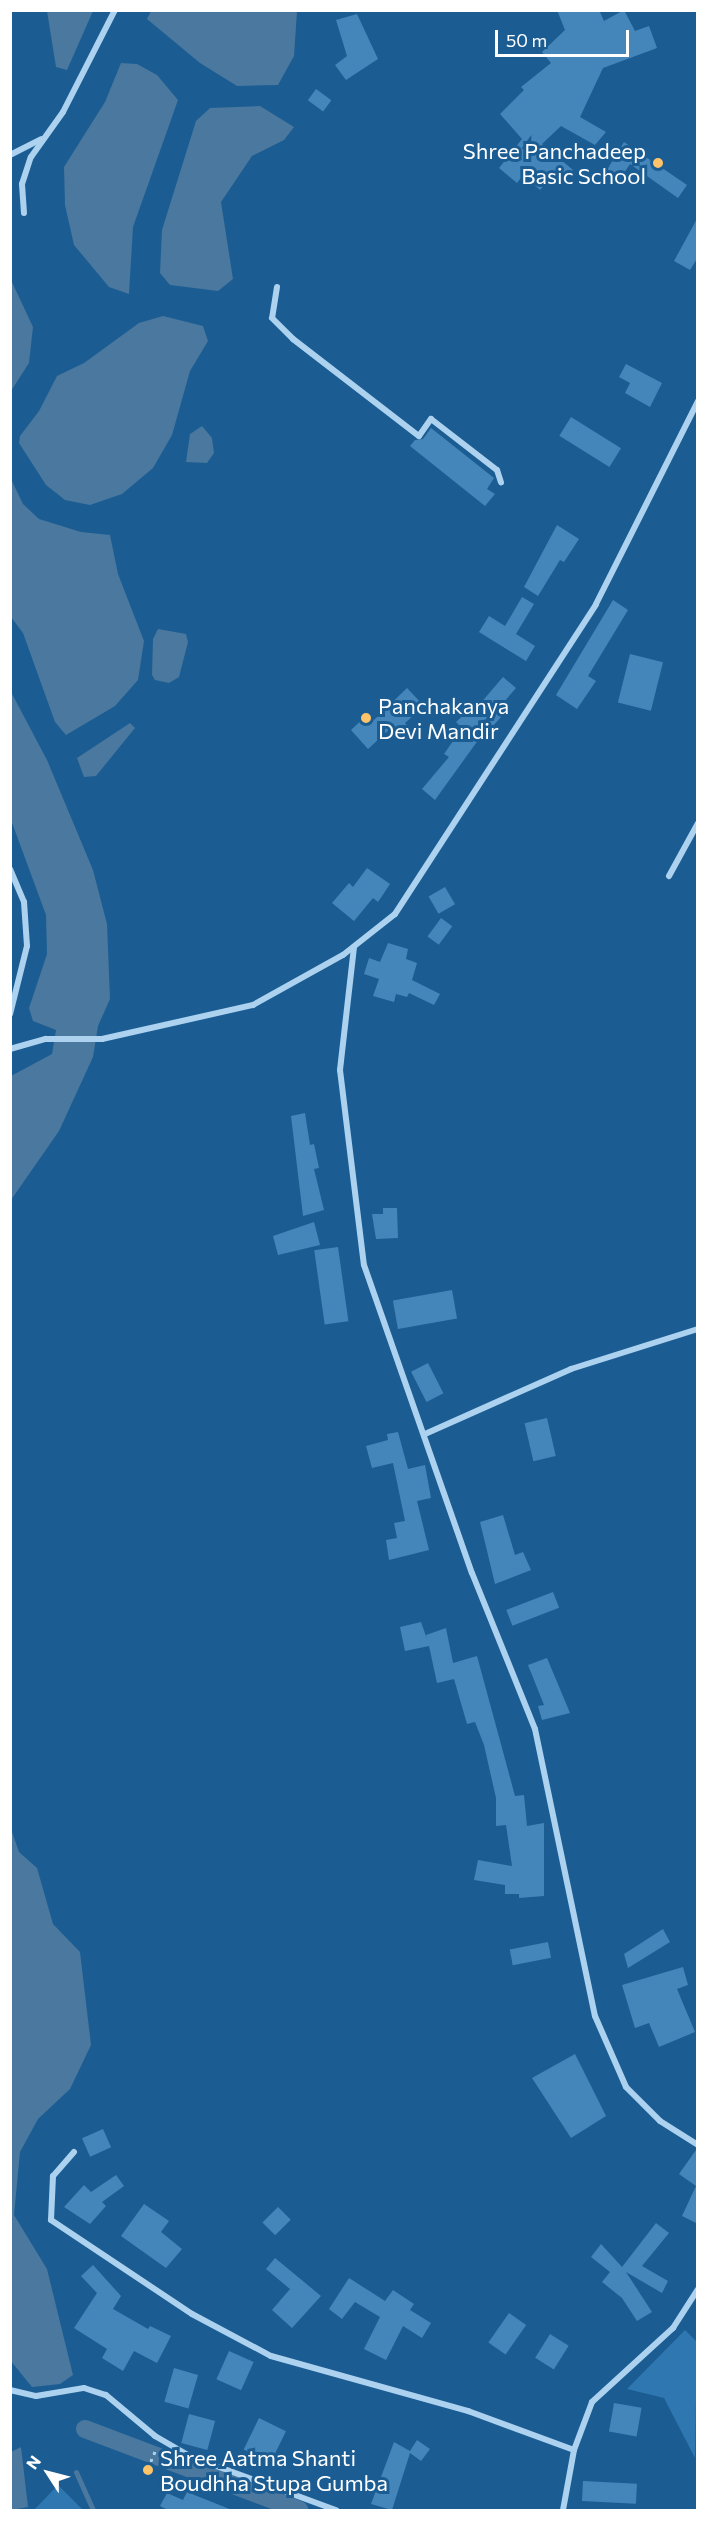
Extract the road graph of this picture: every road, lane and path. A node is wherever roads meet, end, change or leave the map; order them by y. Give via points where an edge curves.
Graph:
1 (115, 10) edge
2 (44, 138) junction
3 (10, 155) edge
4 (24, 213) dead end
5 (278, 286) dead end
6 (698, 401) edge
7 (501, 482) dead end
8 (698, 823) edge
9 (10, 869) edge
10 (669, 876) dead end
11 (354, 947) junction
12 (10, 1014) edge
13 (10, 1049) edge
14 (698, 1329) edge
15 (425, 1434) junction
16 (698, 2145) edge
17 (74, 2152) dead end
18 (698, 2289) edge
19 (10, 2390) edge
20 (574, 2450) junction
21 (154, 2451) dead end
22 (145, 2475) dead end
23 (336, 2511) edge
24 (564, 2511) edge

1 - 2 street via 63,112
2 - 3 street
2 - 4 street via 31,157 22,184
5 - 7 street via 272,318 292,339 419,435 431,419 497,470
6 - 11 street via 596,604 395,914
8 - 10 street
9 - 12 street via 24,902 27,946
11 - 13 street via 253,1005 102,1039 46,1039
11 - 15 street via 340,1070 364,1264
14 - 15 street via 571,1369
15 - 16 street via 472,1573 535,1729 596,2016 626,2087 660,2121
17 - 20 street via 53,2176 51,2220 192,2314 271,2356 468,2411
18 - 20 street via 673,2328 592,2402
19 - 23 street via 36,2396 84,2388 106,2395 155,2436 189,2456
20 - 24 street
21 - 22 path

